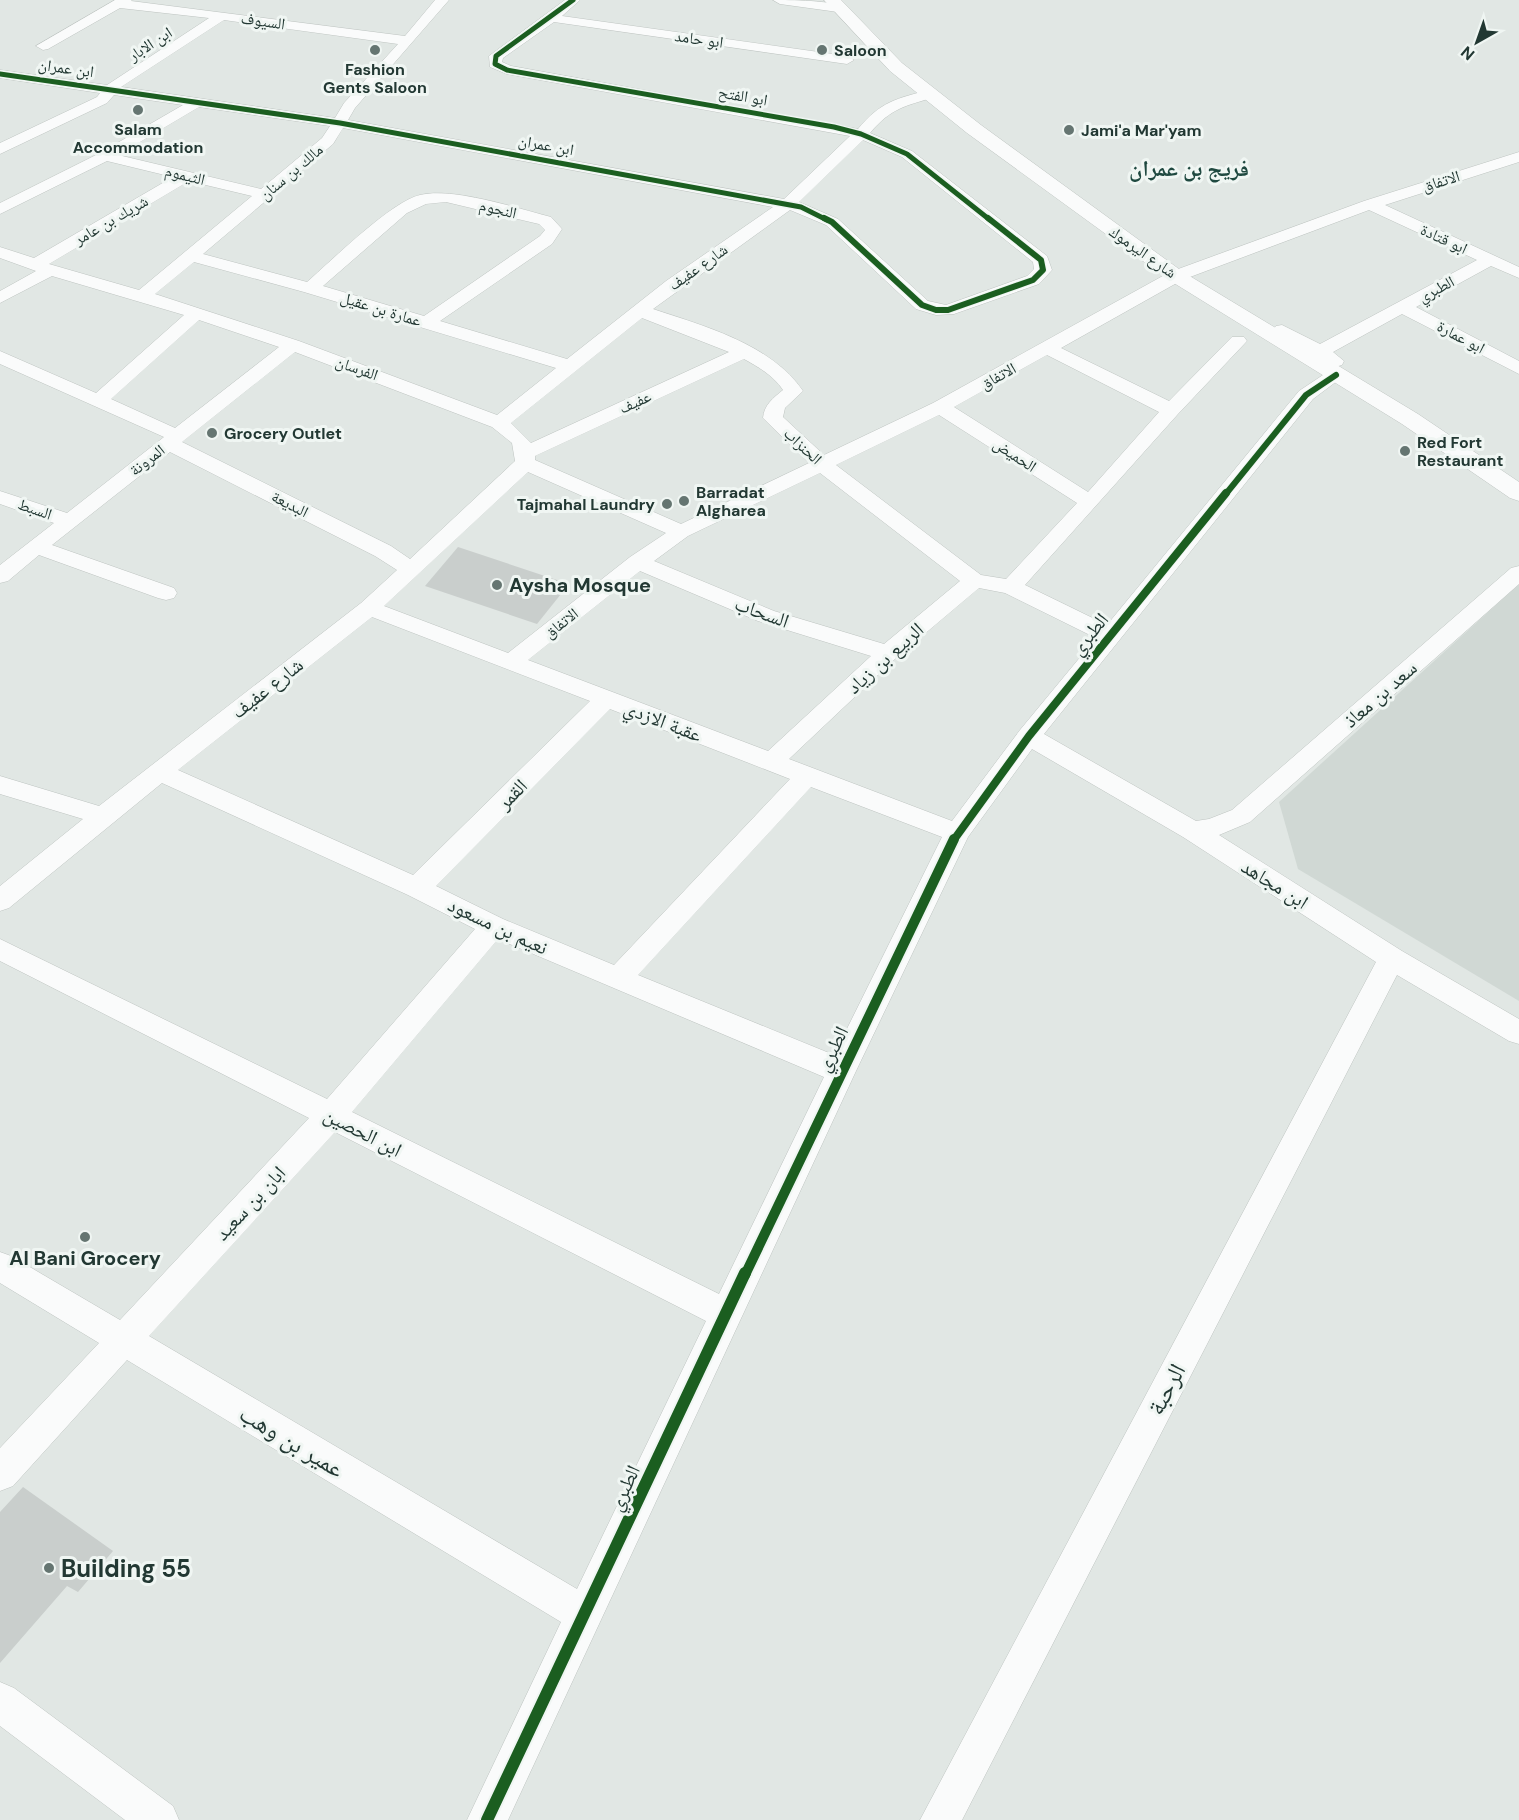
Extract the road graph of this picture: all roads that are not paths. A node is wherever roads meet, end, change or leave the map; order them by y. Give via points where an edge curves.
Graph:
1 (442, 0) edge
2 (573, 0) edge
3 (780, 0) edge
4 (122, 2) edge
5 (835, 4) edge
6 (222, 16) junction
7 (551, 18) junction
8 (408, 41) junction
9 (43, 46) dead end
10 (847, 60) dead end
11 (0, 74) edge
12 (113, 90) junction
13 (934, 97) junction
14 (196, 103) junction
15 (340, 123) junction
16 (861, 134) junction
17 (0, 150) edge
18 (105, 156) junction
19 (1519, 157) edge
20 (1501, 162) junction
21 (1519, 170) edge
22 (186, 176) junction
23 (264, 195) junction
24 (788, 204) junction
25 (1370, 204) junction
26 (0, 209) edge
27 (0, 252) edge
28 (192, 256) junction
29 (1490, 260) junction
30 (43, 267) junction
31 (1043, 270) joint
32 (1519, 273) edge
33 (1176, 276) junction
34 (310, 288) junction
35 (142, 296) junction
36 (0, 298) edge
37 (1402, 307) junction
38 (640, 311) junction
39 (196, 314) junction
40 (426, 323) junction
41 (1282, 330) dead end
42 (1238, 341) dead end
43 (293, 345) junction
44 (1047, 348) junction
45 (743, 352) junction
46 (1319, 352) junction
47 (0, 357) edge
48 (569, 366) junction
49 (1336, 368) junction
50 (1519, 368) edge
51 (1356, 387) junction
52 (98, 401) junction
53 (940, 407) junction
54 (1171, 410) junction
55 (1296, 410) junction
56 (499, 423) junction
57 (172, 440) junction
58 (526, 458) junction
59 (823, 465) junction
60 (1482, 466) junction
61 (1519, 480) edge
62 (1519, 493) edge
63 (0, 497) edge
64 (1090, 502) junction
65 (69, 521) junction
66 (681, 532) junction
67 (36, 547) junction
68 (638, 562) junction
69 (411, 569) junction
70 (1519, 573) edge
71 (0, 576) edge
72 (974, 581) junction
73 (1011, 587) junction
74 (166, 593) dead end
75 (369, 608) junction
76 (1111, 636) junction
77 (888, 653) junction
78 (511, 662) junction
79 (606, 699) junction
80 (1029, 736) junction
81 (771, 762) junction
82 (159, 772) junction
83 (807, 776) junction
84 (0, 785) edge
85 (103, 816) junction
86 (1241, 816) junction
87 (1192, 831) junction
88 (957, 833) junction
89 (1240, 861) junction
90 (417, 888) junction
91 (0, 901) edge
92 (493, 926) junction
93 (0, 949) edge
94 (1392, 958) junction
95 (617, 979) junction
96 (1519, 1034) edge
97 (841, 1071) junction
98 (331, 1115) junction
99 (0, 1266) edge
100 (726, 1314) junction
101 (123, 1340) junction
102 (0, 1474) edge
103 (584, 1614) junction
104 (0, 1702) edge
105 (159, 1820) edge
106 (487, 1820) edge
107 (940, 1820) edge

1 - 8 street, مالك بن سنان
2 - 7 street, ابو الفتح
3 - 5 street
4 - 6 street, السيوف
4 - 9 street, السيوف
5 - 13 street, شارع اليرموك via 896,67
6 - 8 street, السيوف
6 - 12 street, ابن الابار via 117,83
7 - 10 street, ابو حامد
7 - 16 street, ابو الفتح via 496,56 495,64 507,70
8 - 15 street, مالك بن سنان via 349,106
11 - 12 street, ابن عمران
12 - 14 street, ابن عمران
12 - 17 street, ابن الابار via 102,100
13 - 16 street, شارع عفيف via 891,106 878,114
13 - 33 street, شارع اليرموك
14 - 15 street, ابن عمران
14 - 18 street
15 - 23 street, مالك بن سنان via 328,141
15 - 24 street, ابن عمران
16 - 24 street, شارع عفيف
16 - 31 street, ابو الفتح via 907,154 1041,260
18 - 22 street, الثيموم
18 - 26 street
19 - 20 street, الاتفاق
20 - 21 street
20 - 25 street, الاتفاق
22 - 23 street, الثيموم
22 - 30 street, شريك بن عامر
23 - 28 street, مالك بن سنان
24 - 31 street, ابن عمران via 832,222 922,305 936,310 991,296 1033,280
24 - 38 street, شارع عفيف
25 - 29 street, ابو قتادة
25 - 33 street, الاتفاق
27 - 30 street, الفرسان
28 - 34 street, عمارة بن عقيل
28 - 35 street, مالك بن سنان
29 - 32 street, ابو قتادة
29 - 37 street, الطبري
30 - 35 street, الفرسان
30 - 36 street, شريك بن عامر
33 - 44 street, الاتفاق
33 - 49 street, شارع اليرموك
34 - 40 street, عمارة بن عقيل
34 - 40 street, النجوم via 401,210 422,199 446,197 544,220 554,229 546,240
35 - 39 street, الفرسان
37 - 46 street, الطبري
37 - 50 street, ابو عمارة
38 - 45 street, الحنزاب
38 - 48 street, شارع عفيف
39 - 43 street, الفرسان
39 - 52 street
40 - 48 street, عمارة بن عقيل
41 - 46 street
42 - 54 street
43 - 56 street, الفرسان
43 - 57 street, المرونة
44 - 53 street, الاتفاق
44 - 54 street
45 - 58 street, عفيف
45 - 59 street, الحنزاب via 791,383 793,391 777,403 772,410 773,418
46 - 49 street
47 - 52 street, البديعة
48 - 56 street, شارع عفيف
49 - 51 street, شارع اليرموك
49 - 55 street, الطبري
51 - 55 street, الطبري via 1329,394
51 - 60 street, شارع اليرموك
52 - 57 street, البديعة
53 - 59 street, الاتفاق
53 - 64 street, الحميض
54 - 64 street
55 - 76 street, الطبري
56 - 58 street, الفرسان via 522,441
57 - 65 street, المرونة
57 - 69 street, البديعة
58 - 66 street, الفرسان
58 - 69 street, شارع عفيف
59 - 66 street, الاتفاق
59 - 72 street, الحنزاب
60 - 61 street, شارع اليرموك
60 - 62 street, شارع اليرموك
63 - 65 street, السبط
64 - 73 street
65 - 67 street, المرونة
66 - 68 street, الاتفاق
67 - 71 street, المرونة
67 - 74 street
68 - 77 street, السحاب via 766,616
68 - 78 street, الاتفاق
69 - 75 street, شارع عفيف
70 - 86 street, سعد بن معاذ
72 - 73 street
72 - 77 street, الربيع بن زياد
73 - 76 street
75 - 78 street, عقبة الازدي
75 - 82 street, شارع عفيف
76 - 80 street, الطبري
77 - 81 street, الربيع بن زياد
78 - 79 street, عقبة الازدي
79 - 81 street, عقبة الازدي
79 - 90 street, القمر
80 - 87 street, ابن مجاهد
80 - 88 street, الطبري
81 - 83 street, عقبة الازدي
82 - 85 street, شارع عفيف
82 - 90 street, نعيم بن مسعود
83 - 88 street, عقبة الازدي
83 - 95 street
84 - 85 street
85 - 91 street, شارع عفيف
86 - 87 street, سعد بن معاذ via 1213,828
86 - 89 street via 1233,830
87 - 89 street, ابن مجاهد
88 - 97 street, الطبري
89 - 94 street, ابن مجاهد
90 - 92 street, نعيم بن مسعود
92 - 95 street, نعيم بن مسعود
92 - 98 street, ابان بن سعيد
93 - 98 street, ابن الحصين
94 - 96 street, ابن مجاهد
94 - 107 street, الرحبة
95 - 97 street, نعيم بن مسعود
97 - 100 street, الطبري
98 - 100 street, ابن الحصين
98 - 101 street, ابان بن سعيد
99 - 101 street, عمير بن وهب
100 - 103 street, الطبري
101 - 102 street, ابان بن سعيد
101 - 103 street, عمير بن وهب
103 - 106 street, الطبري
104 - 105 street

